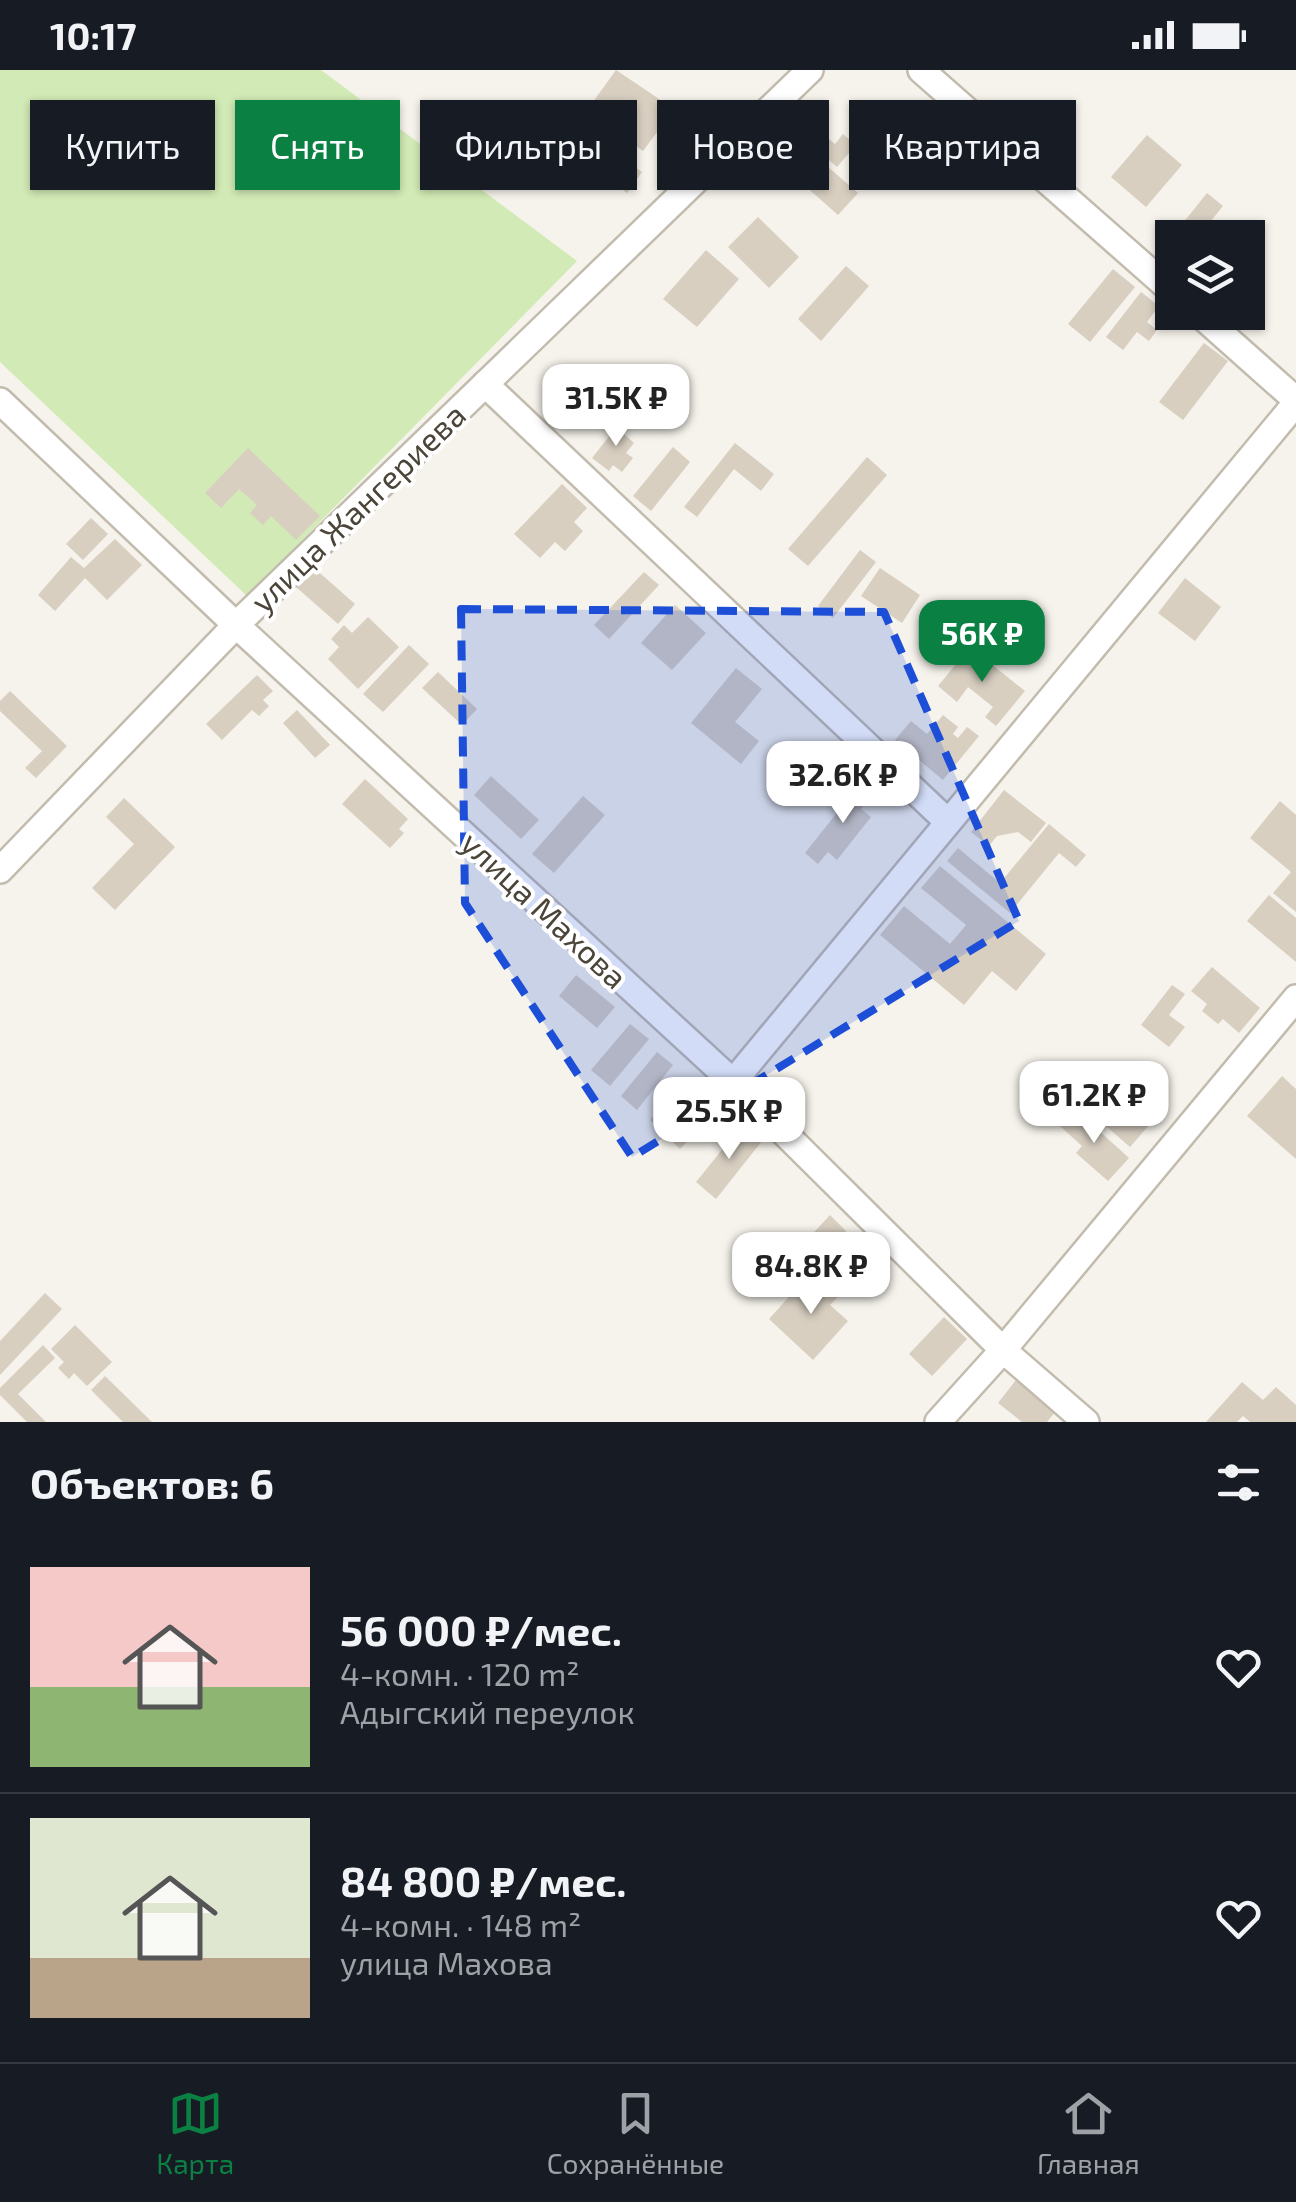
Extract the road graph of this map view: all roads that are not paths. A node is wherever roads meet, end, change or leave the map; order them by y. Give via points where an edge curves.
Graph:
1 (810, 70) edge
2 (921, 70) edge
3 (1155, 276) edge
4 (1217, 330) edge
5 (485, 384) junction
6 (0, 401) edge
7 (1296, 402) edge
8 (236, 624) junction
9 (948, 822) junction
10 (0, 870) edge
11 (1295, 1000) edge
12 (733, 1082) junction
13 (1004, 1350) junction
14 (938, 1422) edge
15 (1086, 1422) edge

1 - 5 street, улица Жангериева
2 - 3 street
4 - 7 street
5 - 8 street, улица Жангериева
5 - 9 street
6 - 8 street, улица Махова
7 - 9 street
8 - 10 street, улица Жангериева
8 - 12 street, улица Махова
9 - 12 street
11 - 13 street
12 - 13 street, улица Махова
13 - 14 street
13 - 15 street, улица Махова

